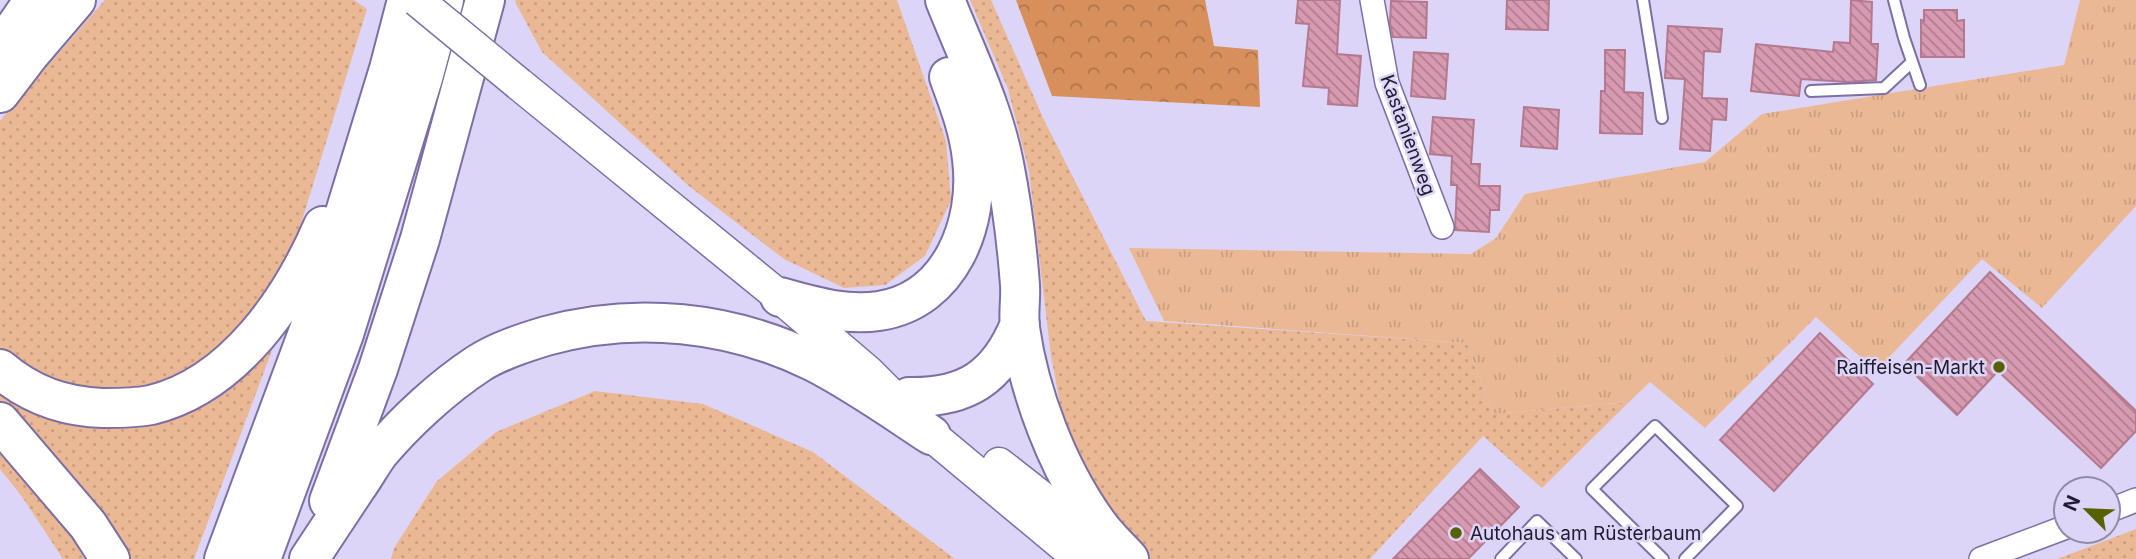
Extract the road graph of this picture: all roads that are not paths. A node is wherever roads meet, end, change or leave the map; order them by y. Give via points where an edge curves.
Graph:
1 (34, 0) edge
2 (76, 0) edge
3 (407, 0) edge
4 (417, 0) edge
5 (444, 0) edge
6 (485, 0) edge
7 (919, 0) edge
8 (944, 0) edge
9 (1372, 0) edge
10 (1643, 0) edge
11 (1894, 0) edge
12 (0, 49) edge
13 (1912, 62) junction
14 (389, 69) junction
15 (1920, 86) dead end
16 (1811, 91) dead end
17 (0, 93) edge
18 (1662, 118) dead end
19 (1442, 227) dead end
20 (780, 296) junction
21 (1020, 324) junction
22 (0, 369) edge
23 (869, 373) junction
24 (909, 397) junction
25 (0, 422) edge
26 (931, 435) junction
27 (2052, 532) edge
28 (110, 559) edge
29 (224, 559) edge
30 (261, 559) edge
31 (308, 559) edge
32 (1080, 559) edge
33 (1119, 559) edge
34 (1129, 559) edge
35 (1501, 559) edge
36 (1576, 559) edge
37 (1663, 559) edge
38 (1685, 559) edge
39 (1981, 559) edge

1 - 12 highway
2 - 17 highway
3 - 14 highway
4 - 20 main road, bridge
5 - 30 highway via 344,334
6 - 31 highway via 420,239
7 - 20 highway via 965,121 972,159 969,222 959,249 929,290 881,311 825,310
8 - 21 highway via 982,91 1004,163 1020,287
9 - 19 street, Kastanienweg via 1387,83
10 - 18 lane
11 - 13 lane
13 - 15 lane
13 - 16 lane via 1884,88
14 - 22 highway via 312,251 259,332 214,373 174,397 149,405 110,408 45,396
14 - 29 highway via 310,327
20 - 23 main road
21 - 24 highway via 1001,362 984,376 949,395
21 - 34 highway via 1027,368 1061,460 1098,524
23 - 24 main road
23 - 26 main road
24 - 33 main road
25 - 28 highway via 88,525
26 - 31 highway via 812,361 715,327 614,322 566,331 520,344 479,363 437,394 379,453
26 - 32 main road
27 - 39 street
35 - 36 lane via 1537,521
37 - 38 lane via 1591,489 1655,426 1737,506

